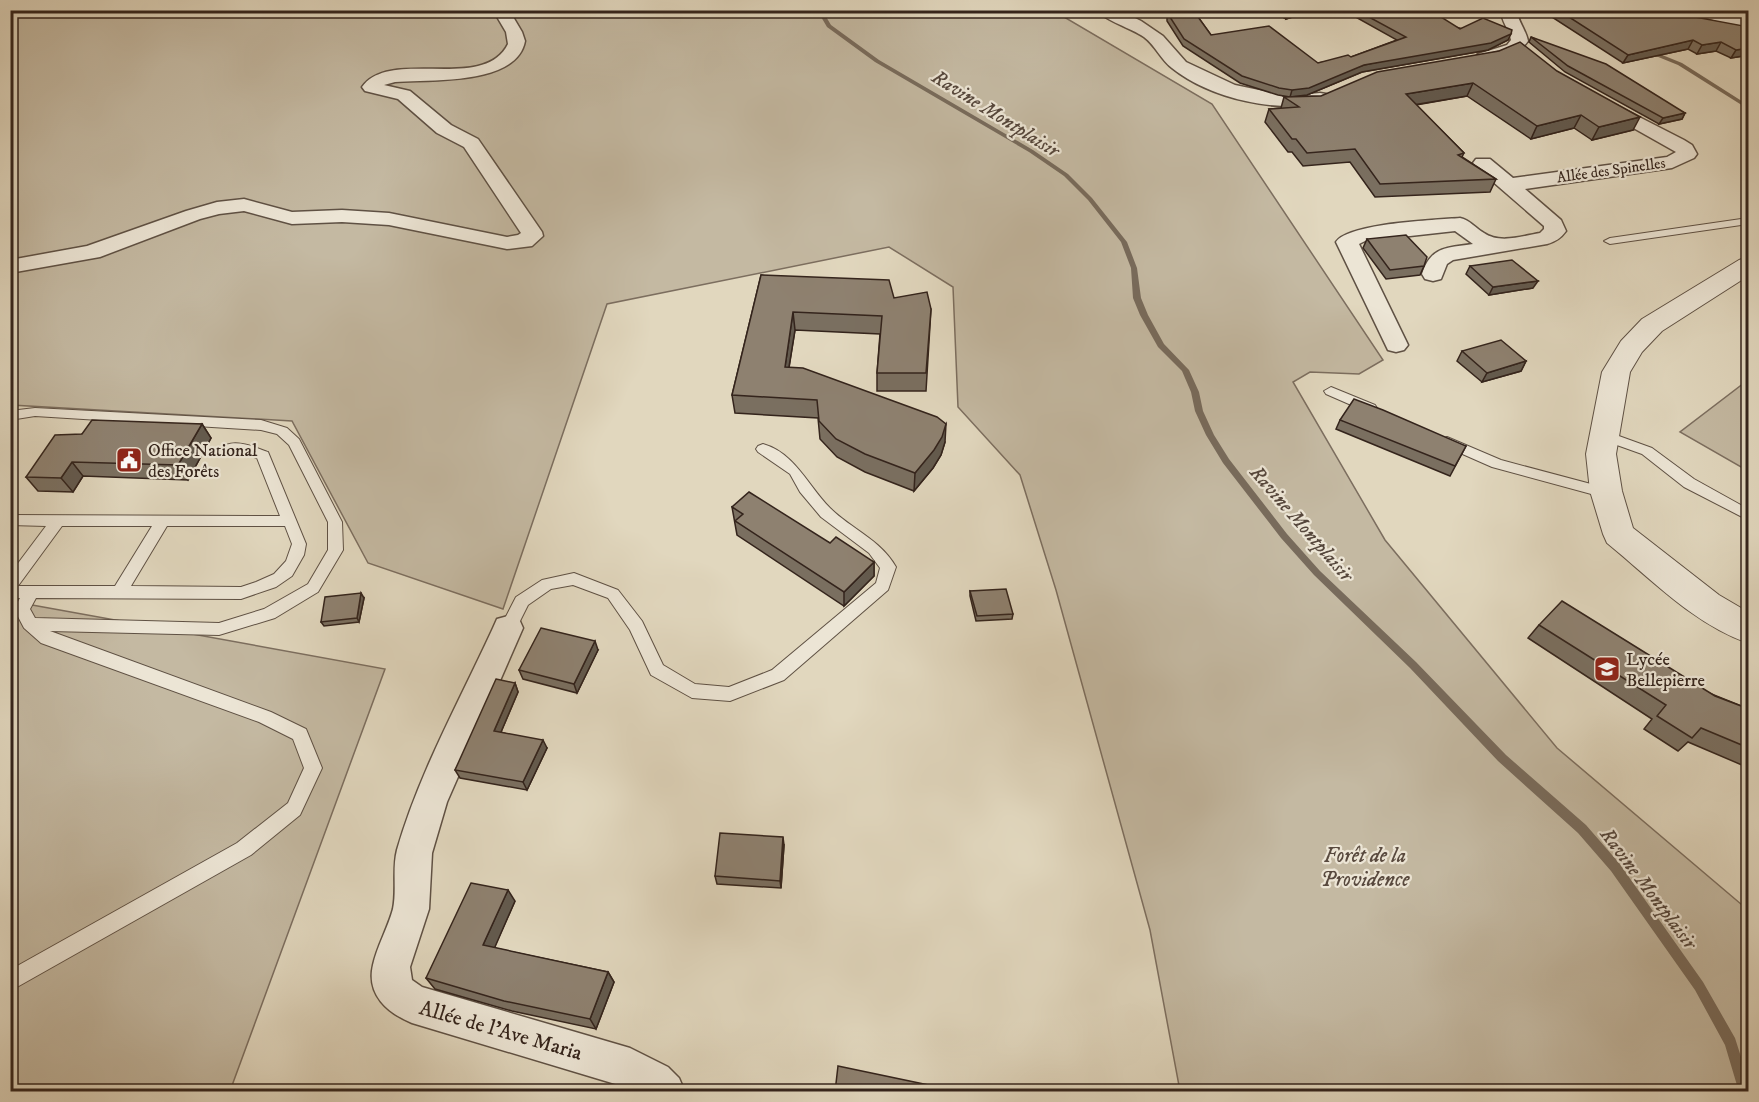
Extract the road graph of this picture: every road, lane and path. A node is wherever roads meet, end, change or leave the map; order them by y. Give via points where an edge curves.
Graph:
1 (501, 10) edge
2 (1104, 10) edge
3 (1509, 10) edge
4 (1695, 10) edge
5 (1749, 25) edge
6 (1517, 45) junction
7 (1534, 60) edge
8 (1463, 61) edge
9 (1338, 90) edge
10 (1588, 95) edge
11 (1483, 163) dead end
12 (1509, 184) junction
13 (1749, 221) edge
14 (1610, 241) dead end
15 (1498, 245) junction
16 (1749, 265) edge
17 (10, 267) edge
18 (1433, 274) dead end
19 (1396, 345) dead end
20 (1331, 391) dead end
21 (1383, 414) edge
22 (10, 416) edge
23 (1605, 436) junction
24 (1435, 437) edge
25 (228, 449) dead end
26 (763, 449) dead end
27 (1606, 493) junction
28 (1749, 515) edge
29 (10, 520) edge
30 (57, 521) junction
31 (163, 521) junction
32 (290, 521) junction
33 (10, 586) edge
34 (10, 592) edge
35 (31, 592) junction
36 (119, 592) junction
37 (30, 624) junction
38 (508, 628) joint
39 (1749, 629) edge
40 (10, 981) edge
41 (664, 1092) edge

1 - 17 street via 516,38 515,48 503,63 489,69 389,76 371,87 404,95 444,129 471,142 531,232 532,236 524,241 507,243 389,219 292,218 244,206 193,215 92,252
2 - 9 street via 1136,25 1164,46 1174,62 1202,79 1290,104 1311,102
3 - 6 street via 1509,18 1521,36
4 - 5 street
6 - 7 street
6 - 8 street via 1493,56
10 - 12 street, Allée des Spinelles via 1677,144 1687,154 1672,162
11 - 12 street
12 - 15 street via 1554,224 1555,231 1547,238
13 - 14 lane
15 - 18 street via 1447,255 1437,261
15 - 19 street via 1478,239 1460,224 1360,235 1347,242
16 - 23 street via 1652,325 1631,346 1616,372
20 - 21 lane
22 - 37 lane via 35,412 261,425 282,431 294,442 335,522 336,550 313,588 269,614 219,629
23 - 27 street via 1601,454
23 - 28 lane via 1647,451 1689,483
24 - 27 lane via 1497,464
25 - 32 lane via 247,449 263,455
26 - 38 lane via 795,471 826,513 874,549 888,567 883,586 778,675 730,694 692,691 657,670 636,626 613,594 574,579 547,584 522,601
27 - 39 street via 1619,534 1707,605
29 - 30 lane
30 - 31 lane
30 - 33 lane
31 - 32 lane
31 - 36 lane
32 - 36 lane via 299,544 297,558 284,574 266,585 241,593
34 - 35 lane
35 - 36 lane
35 - 37 lane via 22,609
37 - 40 lane via 47,638 266,717 300,734 313,768 294,809 244,849
38 - 41 street, Allée de l'Ave Maria via 430,802 414,853 411,909 390,967 394,990 411,1004 630,1068 654,1081

